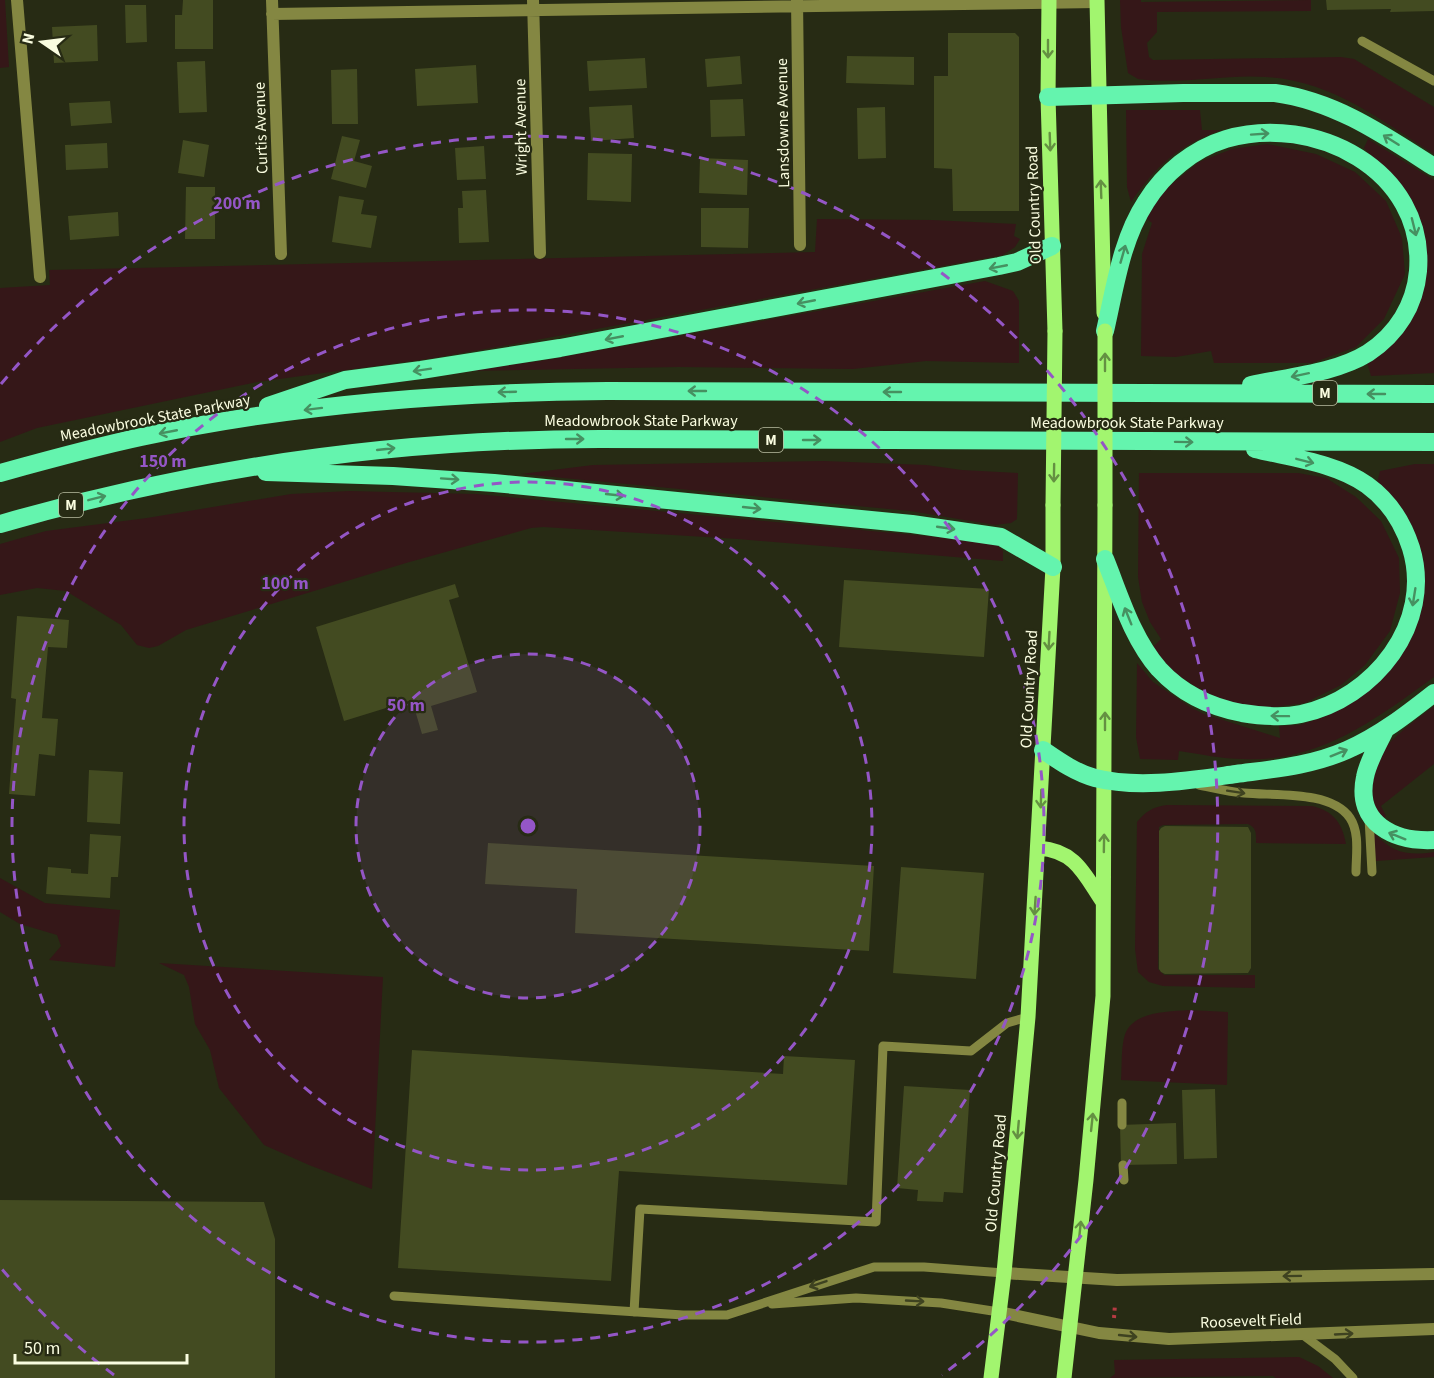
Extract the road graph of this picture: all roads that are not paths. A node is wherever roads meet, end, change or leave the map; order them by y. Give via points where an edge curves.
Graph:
1 (17, 0) edge
2 (272, 0) edge
3 (1049, 1) edge
4 (1097, 1) edge
5 (797, 3) edge
6 (533, 5) edge
7 (272, 14) junction
8 (1362, 41) dead end
9 (1434, 81) edge
10 (1099, 96) junction
11 (1048, 97) junction
12 (1434, 167) edge
13 (800, 245) dead end
14 (1052, 246) junction
15 (540, 253) dead end
16 (281, 254) dead end
17 (40, 277) dead end
18 (1105, 331) junction
19 (1215, 393) junction
20 (1434, 394) edge
21 (226, 421) junction
22 (1227, 442) junction
23 (1434, 442) edge
24 (224, 471) junction
25 (0, 473) edge
26 (0, 524) edge
27 (1105, 559) junction
28 (1053, 567) junction
29 (1434, 693) edge
30 (1385, 730) junction
31 (1043, 750) junction
32 (1105, 780) junction
33 (1179, 782) junction
34 (1368, 813) junction
35 (1434, 840) edge
36 (1039, 848) junction
37 (1356, 872) dead end
38 (1372, 872) dead end
39 (1103, 902) junction
40 (1028, 1017) junction
41 (1122, 1103) dead end
42 (1122, 1125) dead end
43 (1123, 1165) dead end
44 (1124, 1180) dead end
45 (1004, 1273) junction
46 (1434, 1274) edge
47 (1076, 1279) junction
48 (394, 1296) dead end
49 (760, 1305) junction
50 (634, 1312) junction
51 (999, 1312) junction
52 (1070, 1328) junction
53 (1434, 1329) edge
54 (1303, 1335) junction
55 (991, 1378) edge
56 (1064, 1378) edge
57 (1353, 1378) edge

1 - 17 street
2 - 7 street, Curtis Avenue
3 - 4 street
3 - 5 street
3 -> 11 main road, Old Country Road
4 - 10 main road
5 - 6 street
5 - 13 street, Lansdowne Avenue
6 - 7 street
6 - 15 street, Wright Avenue
7 - 16 street, Curtis Avenue
8 - 9 lane
10 - 11 highway
12 -> 10 highway via 1367,125 1305,99 1275,93
18 -> 10 main road
11 -> 14 main road, Old Country Road
14 -> 21 highway via 1017,262 987,269 560,348 345,380
14 -> 28 main road, Old Country Road, bridge
18 -> 19 highway via 1132,228 1162,179 1187,159 1227,139 1269,133 1311,138 1353,154 1377,170 1396,190 1413,222 1418,280 1402,321 1374,348 1343,365
27 -> 18 main road, bridge
20 -> 19 highway, Meadowbrook State Parkway / M
19 -> 21 highway, Meadowbrook State Parkway / M via 521,392 351,404
21 -> 25 highway, Meadowbrook State Parkway / M via 121,441
22 - 23 highway, Meadowbrook State Parkway / M
24 -> 22 highway, Meadowbrook State Parkway / M via 308,457 558,439
22 -> 27 highway via 1344,473 1372,489 1396,516 1413,555 1416,587 1405,631 1380,670 1355,691 1301,714 1259,715 1214,706 1184,690 1151,659 1131,624
26 -> 24 highway, Meadowbrook State Parkway / M via 101,497
24 -> 28 highway via 448,479 912,524 1001,537
32 -> 27 main road
28 -> 31 main road, Old Country Road
29 - 30 highway
33 -> 30 highway via 1310,762 1348,750
30 - 34 highway via 1365,777
31 - 32 highway via 1077,772
31 -> 36 main road, Old Country Road
32 - 33 highway
39 -> 32 main road
33 -> 37 lane via 1243,793 1304,797 1335,805 1344,810 1356,833
35 -> 34 highway via 1401,838 1382,828
34 - 38 lane
36 - 39 main road via 1057,850 1070,858
36 -> 40 main road, Old Country Road
47 -> 39 main road via 1100,1036
40 -> 45 main road, Old Country Road
40 - 50 lane via 1006,1023 971,1051 883,1046 876,1222 640,1209
41 - 42 lane
43 - 44 lane
45 - 47 street
45 -> 49 lane via 874,1267
45 - 51 main road, Old Country Road
46 -> 47 street
47 - 52 main road
48 - 50 lane
49 - 50 lane via 726,1315
49 -> 51 lane via 856,1298 942,1303
51 - 52 street, Roosevelt Field
51 - 55 main road, Old Country Road
52 -> 54 street, Roosevelt Field via 1169,1339
52 - 56 main road
54 -> 53 street, Roosevelt Field
54 - 57 lane

